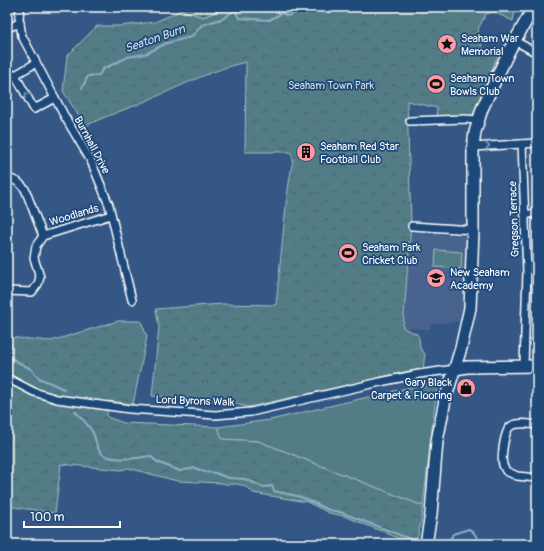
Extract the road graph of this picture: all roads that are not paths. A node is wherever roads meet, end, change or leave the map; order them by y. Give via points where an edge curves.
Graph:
1 (20, 7) edge
2 (534, 7) edge
3 (20, 23) junction
4 (7, 28) edge
5 (515, 41) junction
6 (537, 53) edge
7 (36, 63) junction
8 (55, 98) junction
9 (478, 120) junction
10 (410, 121) dead end
11 (537, 143) edge
12 (522, 144) junction
13 (473, 147) junction
14 (7, 180) edge
15 (525, 214) junction
16 (537, 214) edge
17 (111, 215) junction
18 (412, 226) dead end
19 (473, 230) junction
20 (43, 236) junction
21 (7, 290) edge
22 (132, 300) dead end
23 (524, 365) junction
24 (537, 366) edge
25 (454, 369) junction
26 (7, 378) edge
27 (537, 424) edge
28 (537, 478) edge
29 (426, 544) edge

1 - 3 street, Burnhall Drive
2 - 5 main road
3 - 4 street
3 - 7 street, Burnhall Drive via 22,36
5 - 6 street
5 - 9 main road
7 - 8 street, Burnhall Drive
8 -> 7 street via 34,109 15,75
8 - 17 street, Burnhall Drive via 91,161
9 - 10 street
9 - 13 main road
11 - 12 street
13 -> 12 street
12 - 15 street, Gregson Terrace
13 - 19 main road
14 - 20 street, Woodlands via 18,182 25,188
15 - 16 street
15 - 23 street, Gregson Terrace via 527,272
17 - 20 street, Woodlands
17 - 22 street, Burnhall Drive
18 - 19 street
19 - 25 main road via 470,308
20 - 21 street, Woodlands via 36,246 34,258 40,277 38,284 32,292
23 - 24 main road
23 - 25 main road
25 - 26 street, Lord Byrons Walk via 380,382 251,412 214,415 130,409 57,399 34,392
25 - 29 main road via 437,442
27 - 28 street via 510,426 506,432 502,458 506,471 517,476

